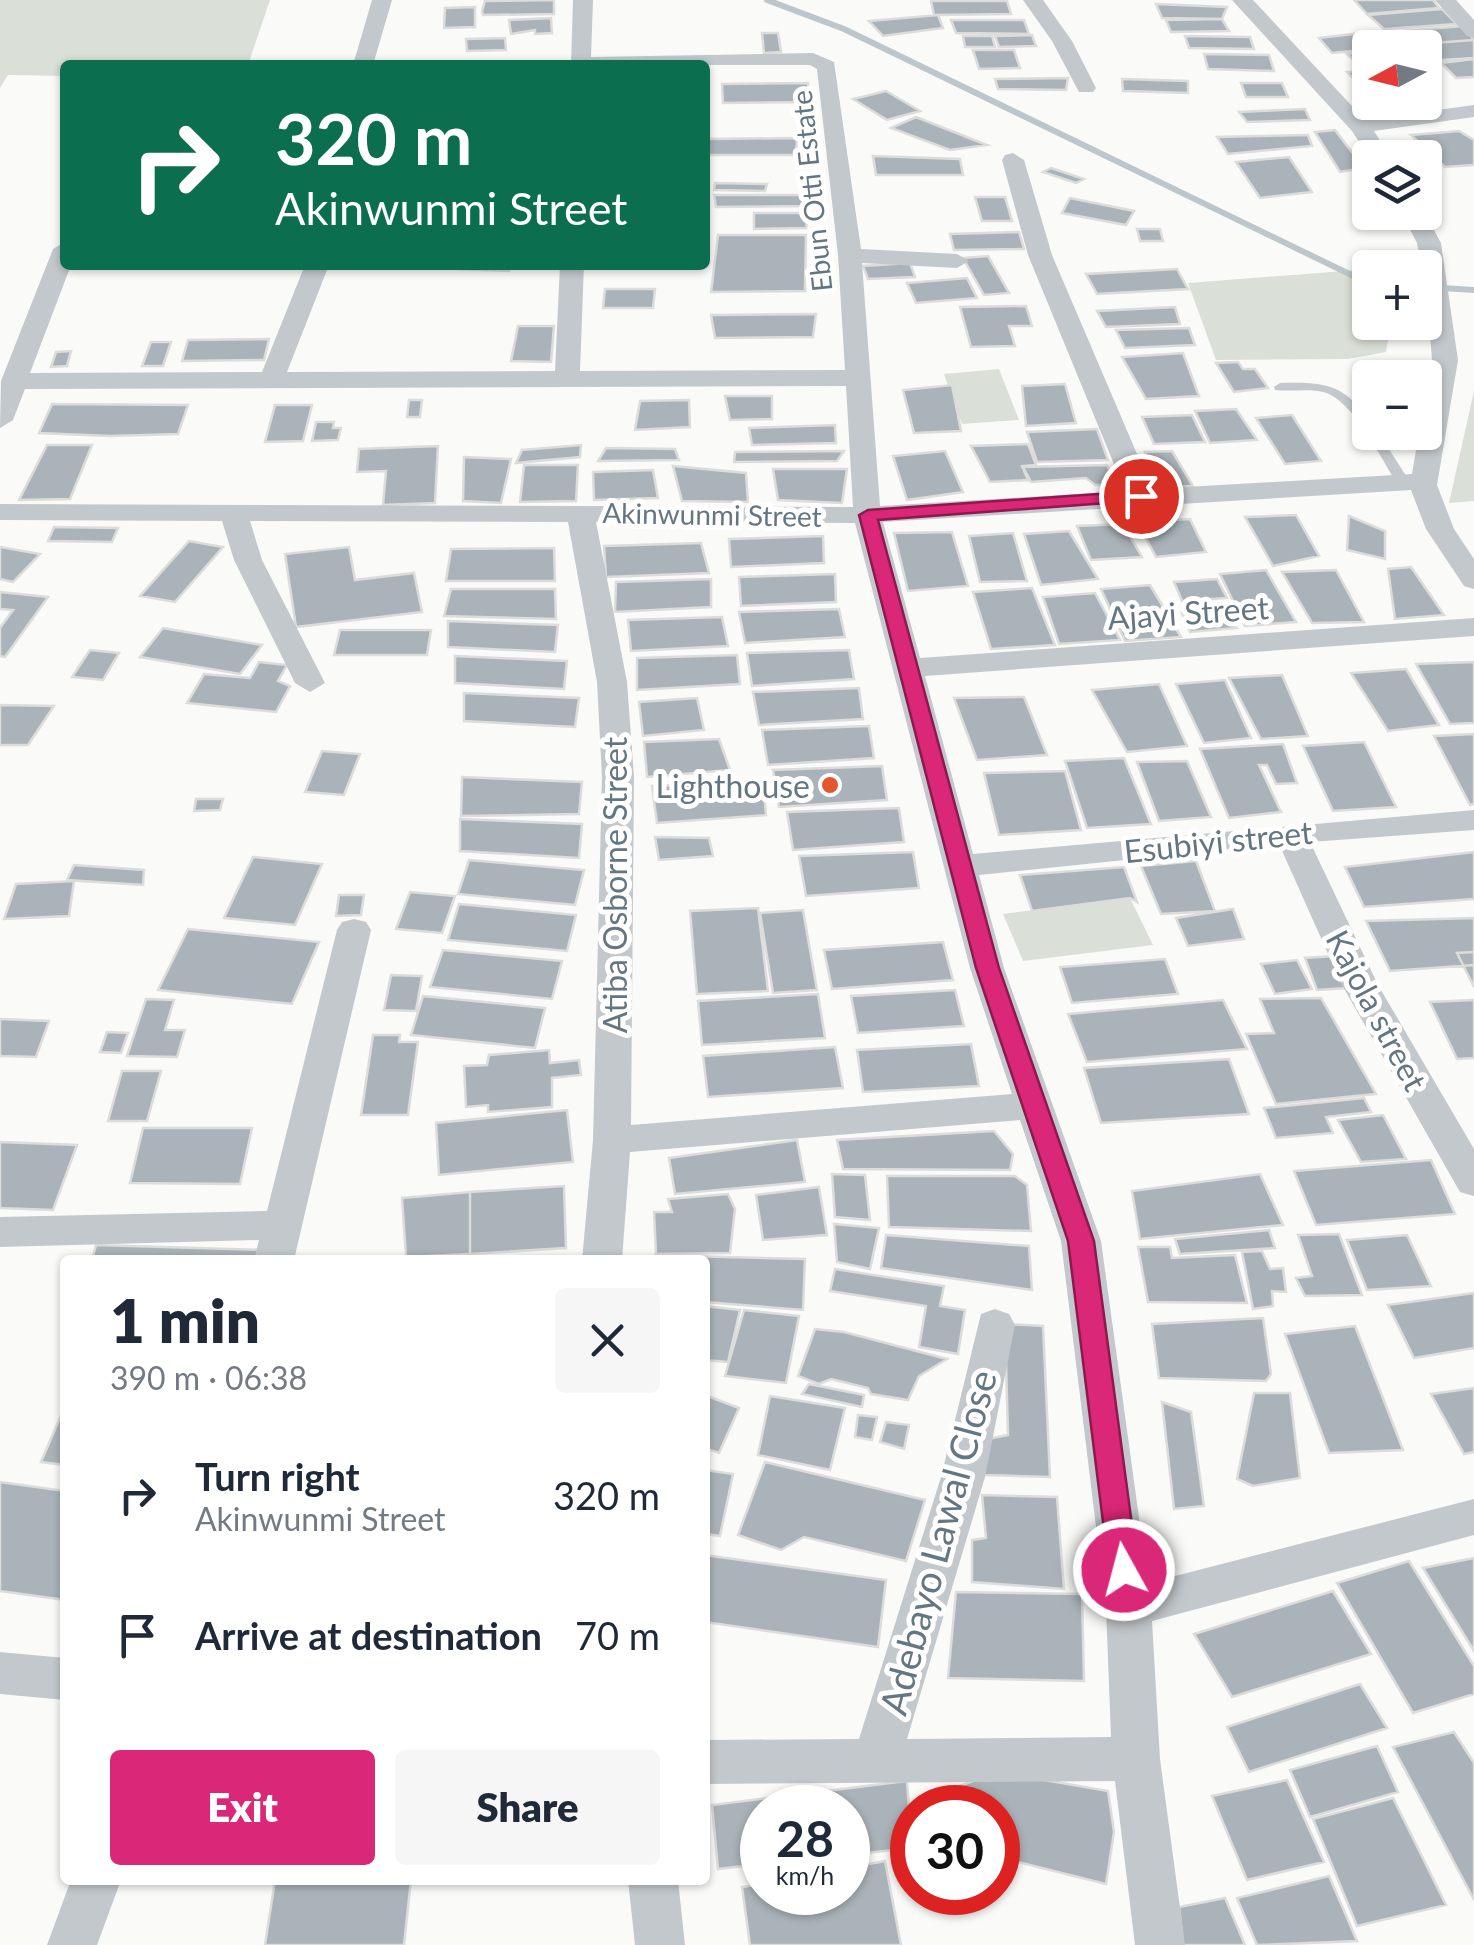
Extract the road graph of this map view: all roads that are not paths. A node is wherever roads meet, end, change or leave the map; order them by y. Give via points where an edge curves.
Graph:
1 (382, 0) edge
2 (583, 0) edge
3 (1032, 0) edge
4 (1242, 0) edge
5 (1445, 0) edge
6 (1474, 32) edge
7 (364, 60) edge
8 (581, 60) edge
9 (710, 62) edge
10 (1086, 88) dead end
11 (1474, 110) edge
12 (1360, 127) junction
13 (1368, 140) edge
14 (1013, 160) dead end
15 (1421, 230) edge
16 (850, 255) junction
17 (60, 259) edge
18 (958, 260) dead end
19 (316, 270) edge
20 (572, 270) edge
21 (13, 352) edge
22 (859, 378) junction
23 (568, 380) junction
24 (14, 381) junction
25 (270, 383) junction
26 (1280, 388) dead end
27 (1352, 409) edge
28 (0, 420) edge
29 (1386, 450) edge
30 (1413, 482) junction
31 (1141, 496) junction
32 (0, 512) edge
33 (580, 513) junction
34 (234, 514) junction
35 (868, 515) junction
36 (1474, 580) edge
37 (1474, 627) edge
38 (907, 668) junction
39 (310, 683) dead end
40 (1474, 820) edge
41 (1290, 833) junction
42 (962, 866) junction
43 (354, 930) dead end
44 (1036, 1105) junction
45 (612, 1140) junction
46 (1474, 1182) edge
47 (0, 1232) edge
48 (278, 1242) edge
49 (602, 1255) edge
50 (996, 1325) dead end
51 (1474, 1516) edge
52 (1129, 1608) junction
53 (0, 1673) edge
54 (60, 1678) edge
55 (877, 1758) junction
56 (1136, 1760) junction
57 (710, 1762) edge
58 (94, 1885) edge
59 (654, 1885) edge
60 (72, 1945) edge
61 (660, 1945) edge
62 (1160, 1945) edge

1 - 7 street
2 - 8 street
3 - 10 street
4 - 12 street
5 - 6 street
9 - 16 street, Ebun Otti Estate via 827,66
11 - 12 street
12 - 13 street
14 - 31 street via 1040,255
15 - 30 street via 1446,360
16 - 18 street
16 - 22 street, Ebun Otti Estate
17 - 21 street
19 - 25 street
20 - 23 street
21 - 24 street
22 - 23 street
22 - 35 street, Ebun Otti Estate
23 - 25 street
24 - 25 street
24 - 28 street
26 - 27 lane via 1323,386 1337,390
29 - 30 lane
30 - 31 street, Akinwunmi Street
30 - 36 street
31 - 35 street, Akinwunmi Street
32 - 34 street, Akinwunmi Street
33 - 34 street, Akinwunmi Street
33 - 35 street, Akinwunmi Street
33 - 45 street, Atiba Osborne Street via 612,682 618,777
34 - 39 street via 248,560
35 - 38 street, Ebun Otti Estate
37 - 38 street, Ajayi Street
38 - 42 street, Ebun Otti Estate
40 - 41 street, Esubiyi street
41 - 42 street, Esubiyi street
41 - 46 street, Kajola street via 1360,985
42 - 44 street, Ebun Otti Estate via 988,968
43 - 48 street
44 - 45 street
44 - 52 street, Ebun Otti Estate via 1081,1241
45 - 49 street, Atiba Osborne Street
47 - 48 street
50 - 55 street, Adebayo Lawal Close via 963,1477
51 - 52 street
52 - 56 street, Ebun Otti Estate
53 - 54 street
55 - 56 street
55 - 57 street
56 - 62 street, Ebun Otti Estate
58 - 60 street
59 - 61 street

